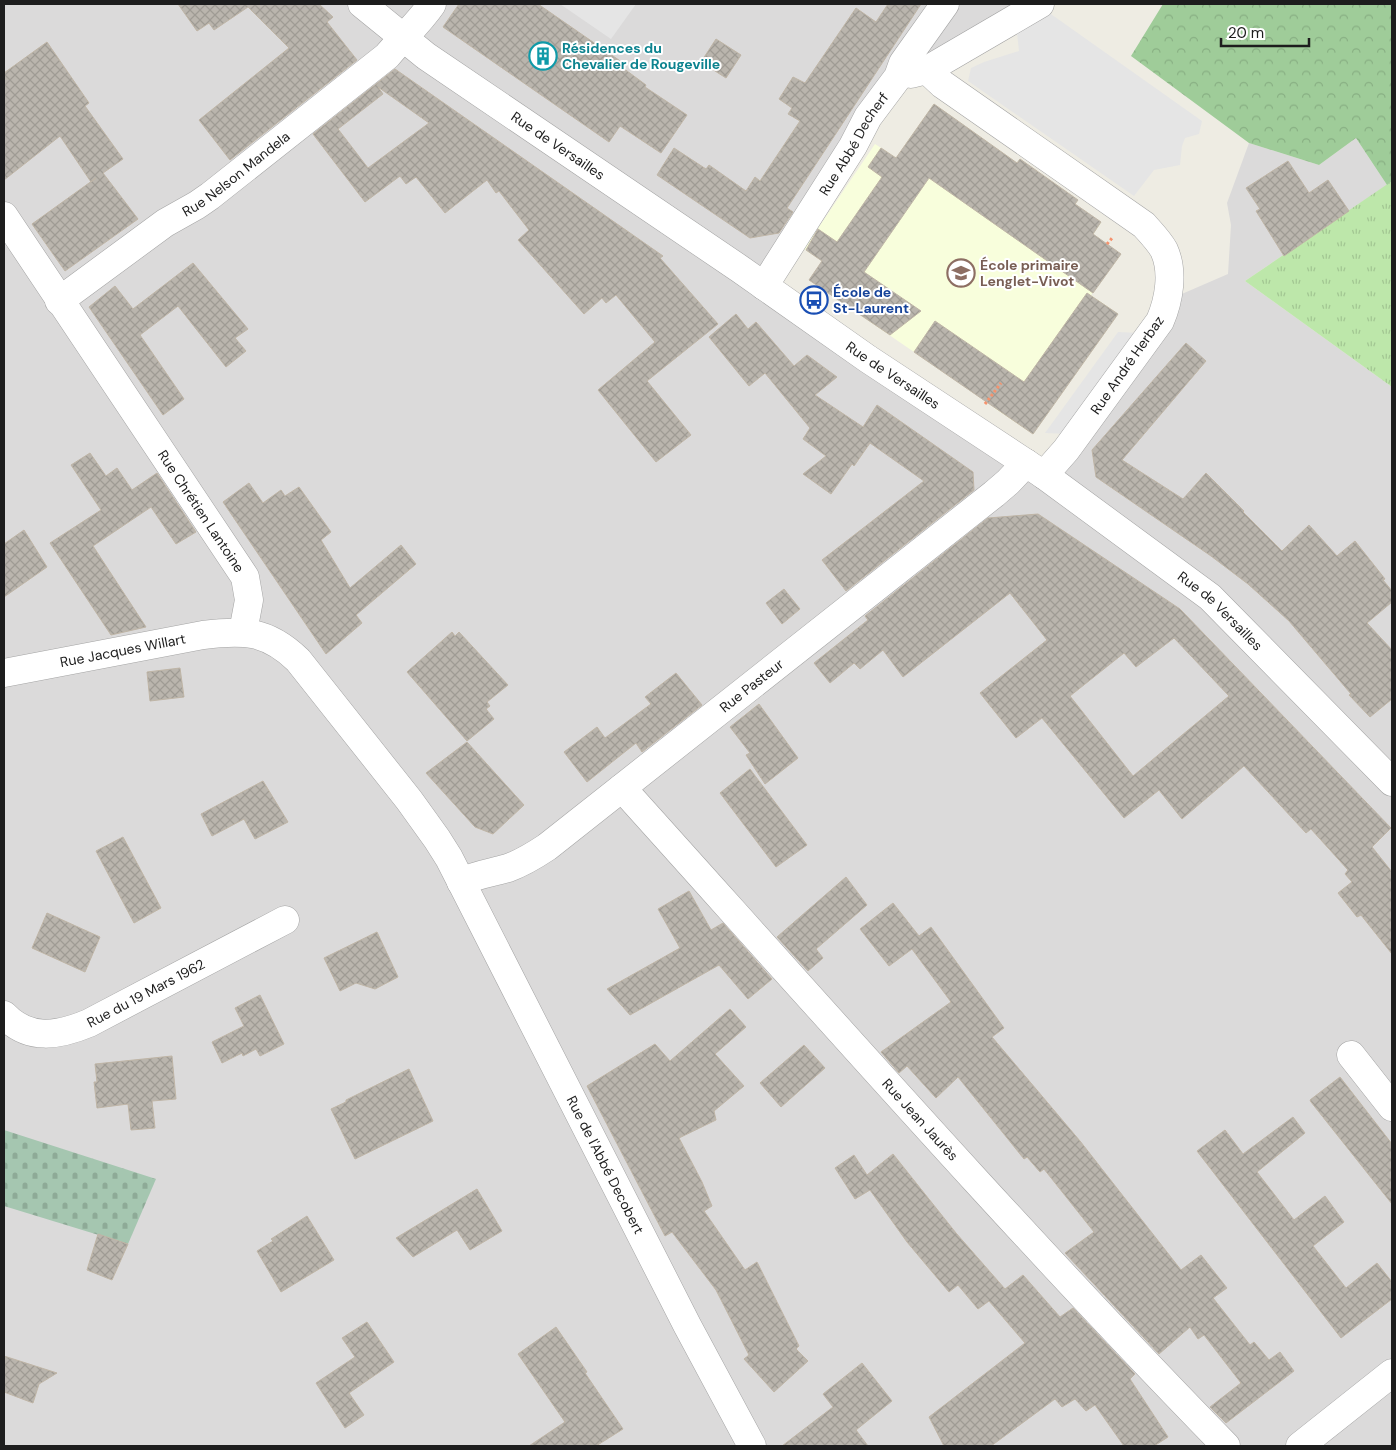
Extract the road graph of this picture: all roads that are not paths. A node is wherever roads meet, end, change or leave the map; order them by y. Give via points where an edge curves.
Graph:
1 (362, 4) edge
2 (432, 4) edge
3 (945, 4) edge
4 (1040, 4) edge
5 (403, 38) junction
6 (928, 70) junction
7 (898, 77) junction
8 (4, 216) edge
9 (764, 286) junction
10 (59, 301) junction
11 (1035, 470) junction
12 (243, 632) junction
13 (4, 673) edge
14 (1392, 782) edge
15 (622, 788) junction
16 (461, 882) junction
17 (285, 920) dead end
18 (4, 1015) edge
19 (1351, 1055) dead end
20 (1392, 1107) edge
21 (1392, 1373) edge
22 (752, 1446) edge
23 (1226, 1446) edge
24 (1300, 1446) edge

1 - 5 street, Rue de Versailles
2 - 5 street, Rue Nelson Mandela via 420,22
3 - 7 street, Rue Abbé Decherf via 903,63
4 - 6 street
5 - 9 street, Rue de Versailles
5 - 10 street, Rue Nelson Mandela via 387,56 210,196 165,223
6 - 7 street
6 - 11 street, Rue André Herbaz via 942,84 1131,215 1144,225 1164,250 1169,269 1168,300 1160,321 1066,450
7 - 9 street, Rue Abbé Decherf via 868,117 854,146
8 - 10 street, Rue Chrétien Lantoine
9 - 11 street, Rue de Versailles
10 - 12 street, Rue Chrétien Lantoine via 245,577 248,600
11 - 14 street, Rue de Versailles via 1210,597
11 - 15 street, Rue Pasteur via 1008,482
12 - 13 street, Rue Jacques Willart via 203,635
12 - 16 street via 257,634 285,648 308,671 425,821
15 - 16 street, Rue Pasteur via 534,855 507,868
15 - 23 street, Rue Jean Jaurès via 946,1148 1126,1344
16 - 22 street, Rue de l'Abbé Decobert
17 - 18 street, Rue du 19 Mars 1962 via 73,1030 28,1032
19 - 20 street
21 - 24 street

